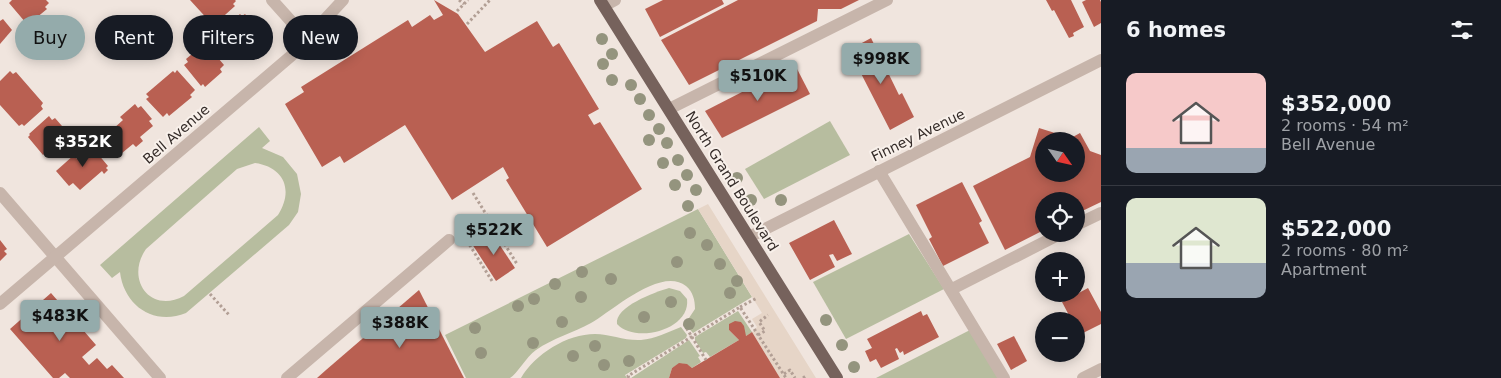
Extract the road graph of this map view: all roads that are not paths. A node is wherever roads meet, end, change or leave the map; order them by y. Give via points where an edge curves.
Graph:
1 (272, 0) edge
2 (343, 0) edge
3 (887, 0) edge
4 (606, 2) edge
5 (285, 15) edge
6 (329, 15) edge
7 (286, 60) edge
8 (1101, 60) edge
9 (669, 109) junction
10 (879, 171) junction
11 (0, 193) edge
12 (1101, 212) edge
13 (1085, 220) edge
14 (749, 236) junction
15 (449, 240) dead end
16 (1044, 242) edge
17 (56, 256) junction
18 (952, 289) junction
19 (0, 304) edge
20 (1101, 369) edge
21 (160, 378) edge
22 (287, 378) edge
23 (837, 378) edge
24 (1004, 378) edge
25 (1083, 378) edge

1 - 5 street
2 - 6 street, Bell Avenue
3 - 9 street
4 - 9 main road, North Grand Boulevard
7 - 17 street, Bell Avenue
8 - 10 street, Finney Avenue
9 - 14 main road, North Grand Boulevard
10 - 14 street, Finney Avenue
10 - 18 street
11 - 17 street
12 - 13 street
14 - 23 main road, North Grand Boulevard
15 - 22 street
16 - 18 street
17 - 19 street, Bell Avenue
17 - 21 street
18 - 24 street
20 - 25 street

